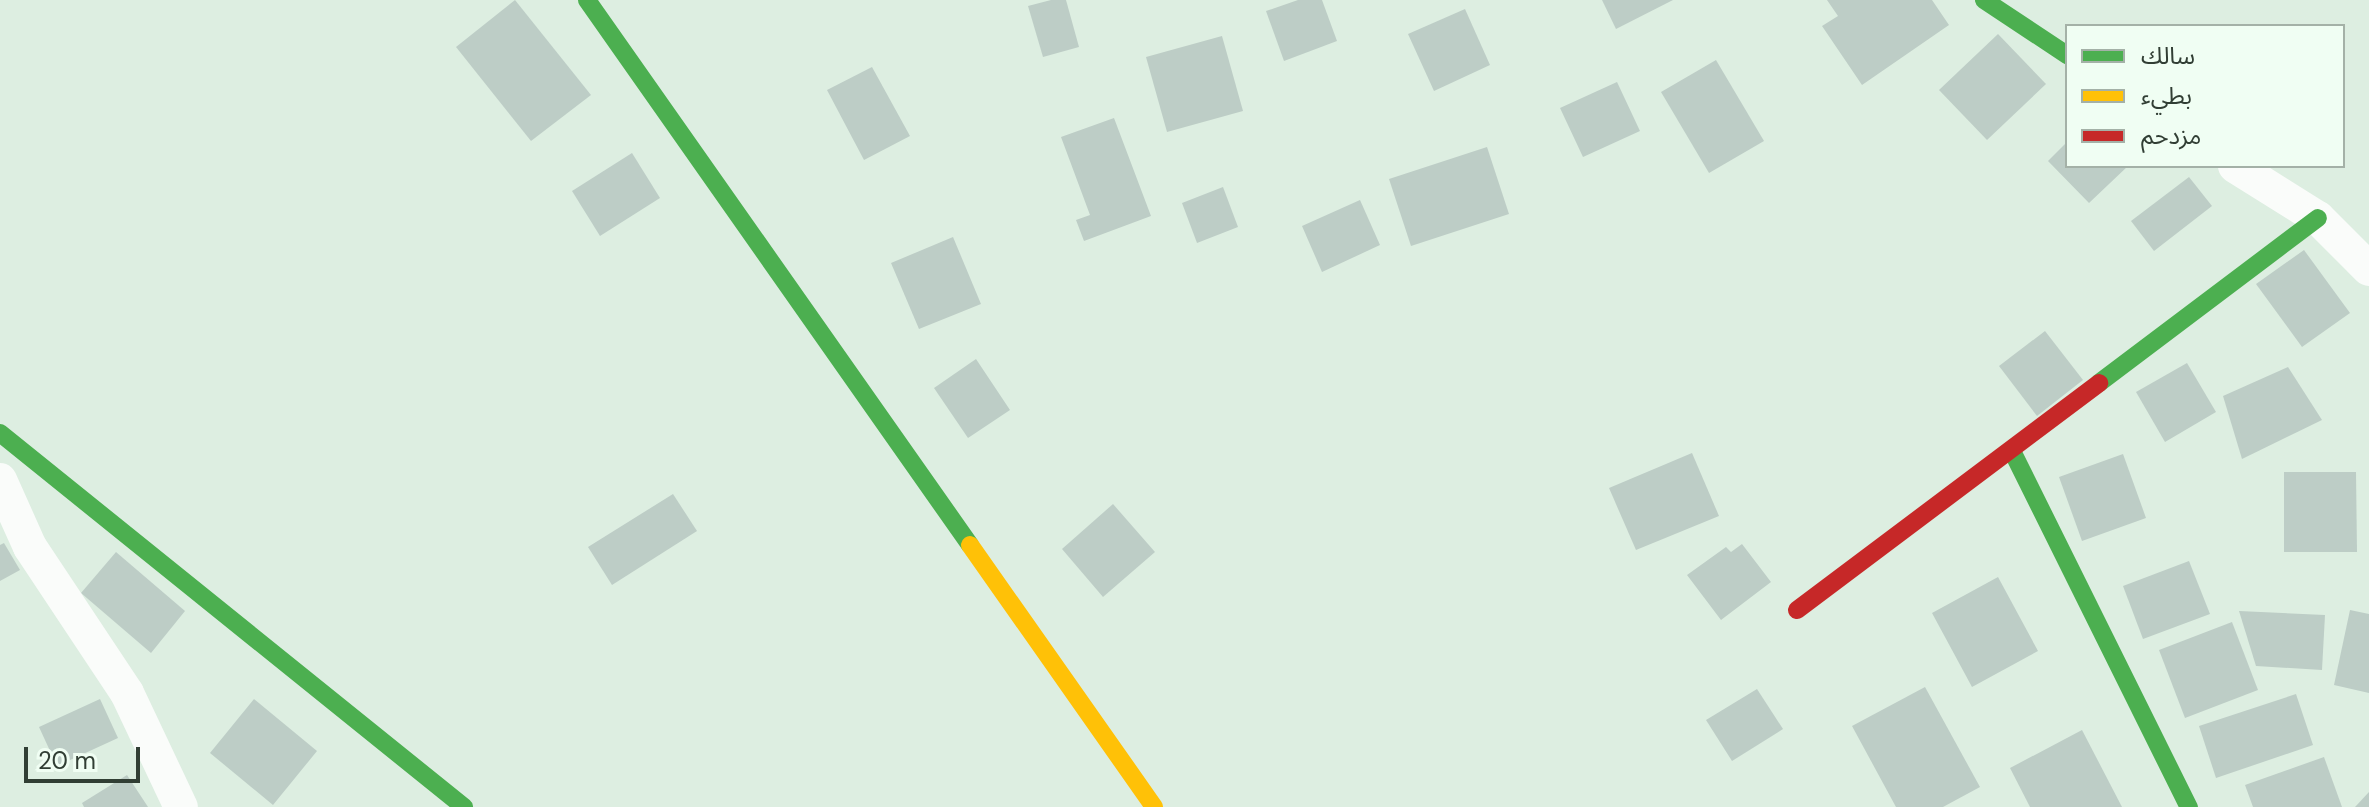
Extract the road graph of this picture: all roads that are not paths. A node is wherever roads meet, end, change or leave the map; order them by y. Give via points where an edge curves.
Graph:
1 (587, 0) edge
2 (1984, 0) edge
3 (2065, 54) edge
4 (2238, 168) edge
5 (2318, 218) junction
6 (2369, 269) edge
7 (0, 433) edge
8 (2012, 451) junction
9 (0, 480) edge
10 (1797, 610) dead end
11 (181, 807) edge
12 (464, 807) edge
13 (1154, 807) edge
14 (2189, 807) edge

1 - 13 street
2 - 3 street
4 - 5 street
5 - 6 street
5 - 8 street
7 - 12 street
8 - 10 street
8 - 14 street
9 - 11 street via 30,547 127,693

